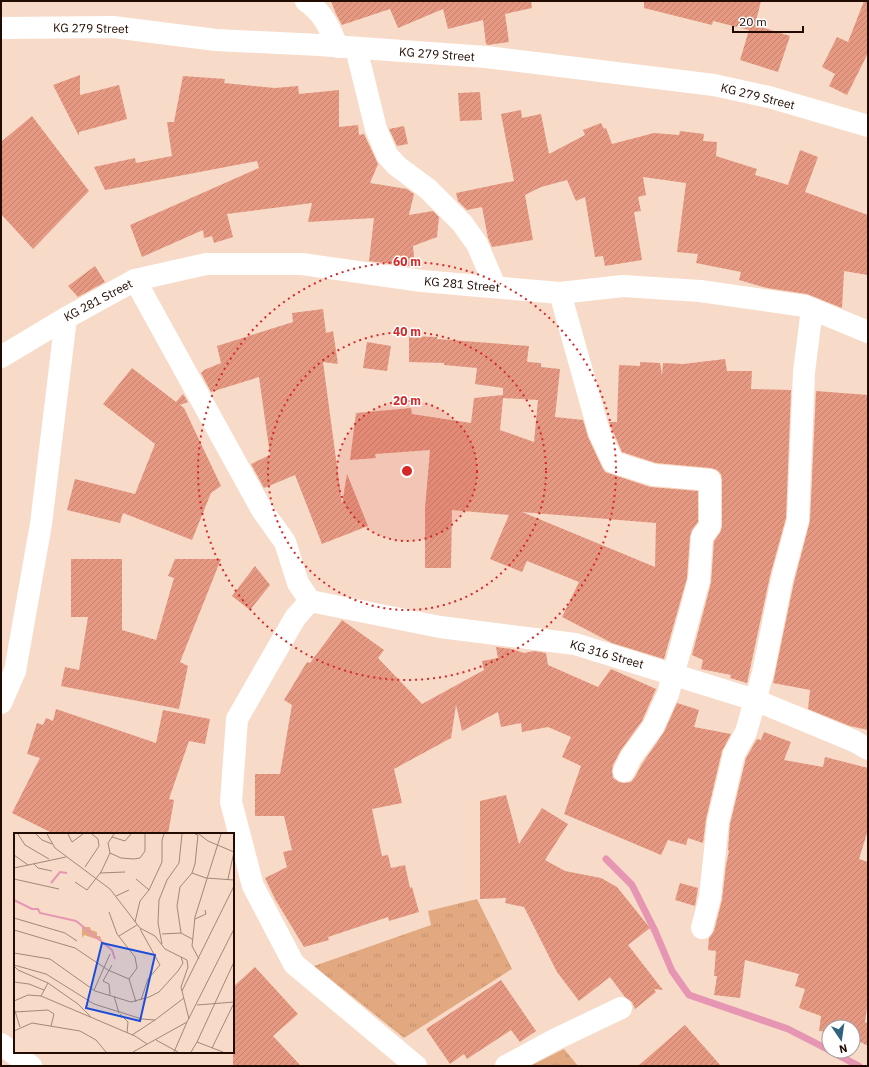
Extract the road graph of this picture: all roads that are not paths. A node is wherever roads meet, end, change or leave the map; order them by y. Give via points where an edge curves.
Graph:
1 (306, 1) edge
2 (1, 28) edge
3 (347, 47) junction
4 (868, 126) edge
5 (135, 280) junction
6 (495, 286) junction
7 (560, 293) junction
8 (812, 309) junction
9 (66, 318) junction
10 (868, 332) edge
11 (1, 357) edge
12 (310, 601) junction
13 (674, 674) junction
14 (755, 700) junction
15 (1, 703) edge
16 (868, 749) edge
17 (624, 771) dead end
18 (702, 928) dead end
19 (621, 1008) dead end
20 (1, 1044) edge
21 (31, 1066) edge
22 (416, 1066) edge
23 (506, 1066) edge

1 - 3 street via 316,7
2 - 3 street, KG 279 Street via 113,27 216,40
3 - 4 street, KG 279 Street via 486,57 714,85 769,97
3 - 6 street via 387,155 397,166 428,189 462,223 477,244
5 - 6 street, KG 281 Street via 206,264 302,264 422,281
5 - 9 street, KG 281 Street
5 - 12 street via 262,510 285,542 298,583
6 - 7 street, KG 281 Street
7 - 8 street, KG 281 Street via 623,286 700,291
7 - 13 street via 600,432 613,462 654,475 710,480 710,526 702,537 699,580
8 - 10 street, KG 281 Street
8 - 14 street via 804,372 798,520
9 - 11 street, KG 281 Street
9 - 15 street via 41,524 15,671
12 - 13 street, KG 316 Street via 440,627 575,644
12 - 22 street via 295,618 237,719 231,802 253,886 294,964
13 - 14 street, KG 316 Street
13 - 17 street via 653,727
14 - 16 street, KG 316 Street
14 - 18 street via 746,732 734,754 718,822 710,897
19 - 23 street
20 - 21 street

